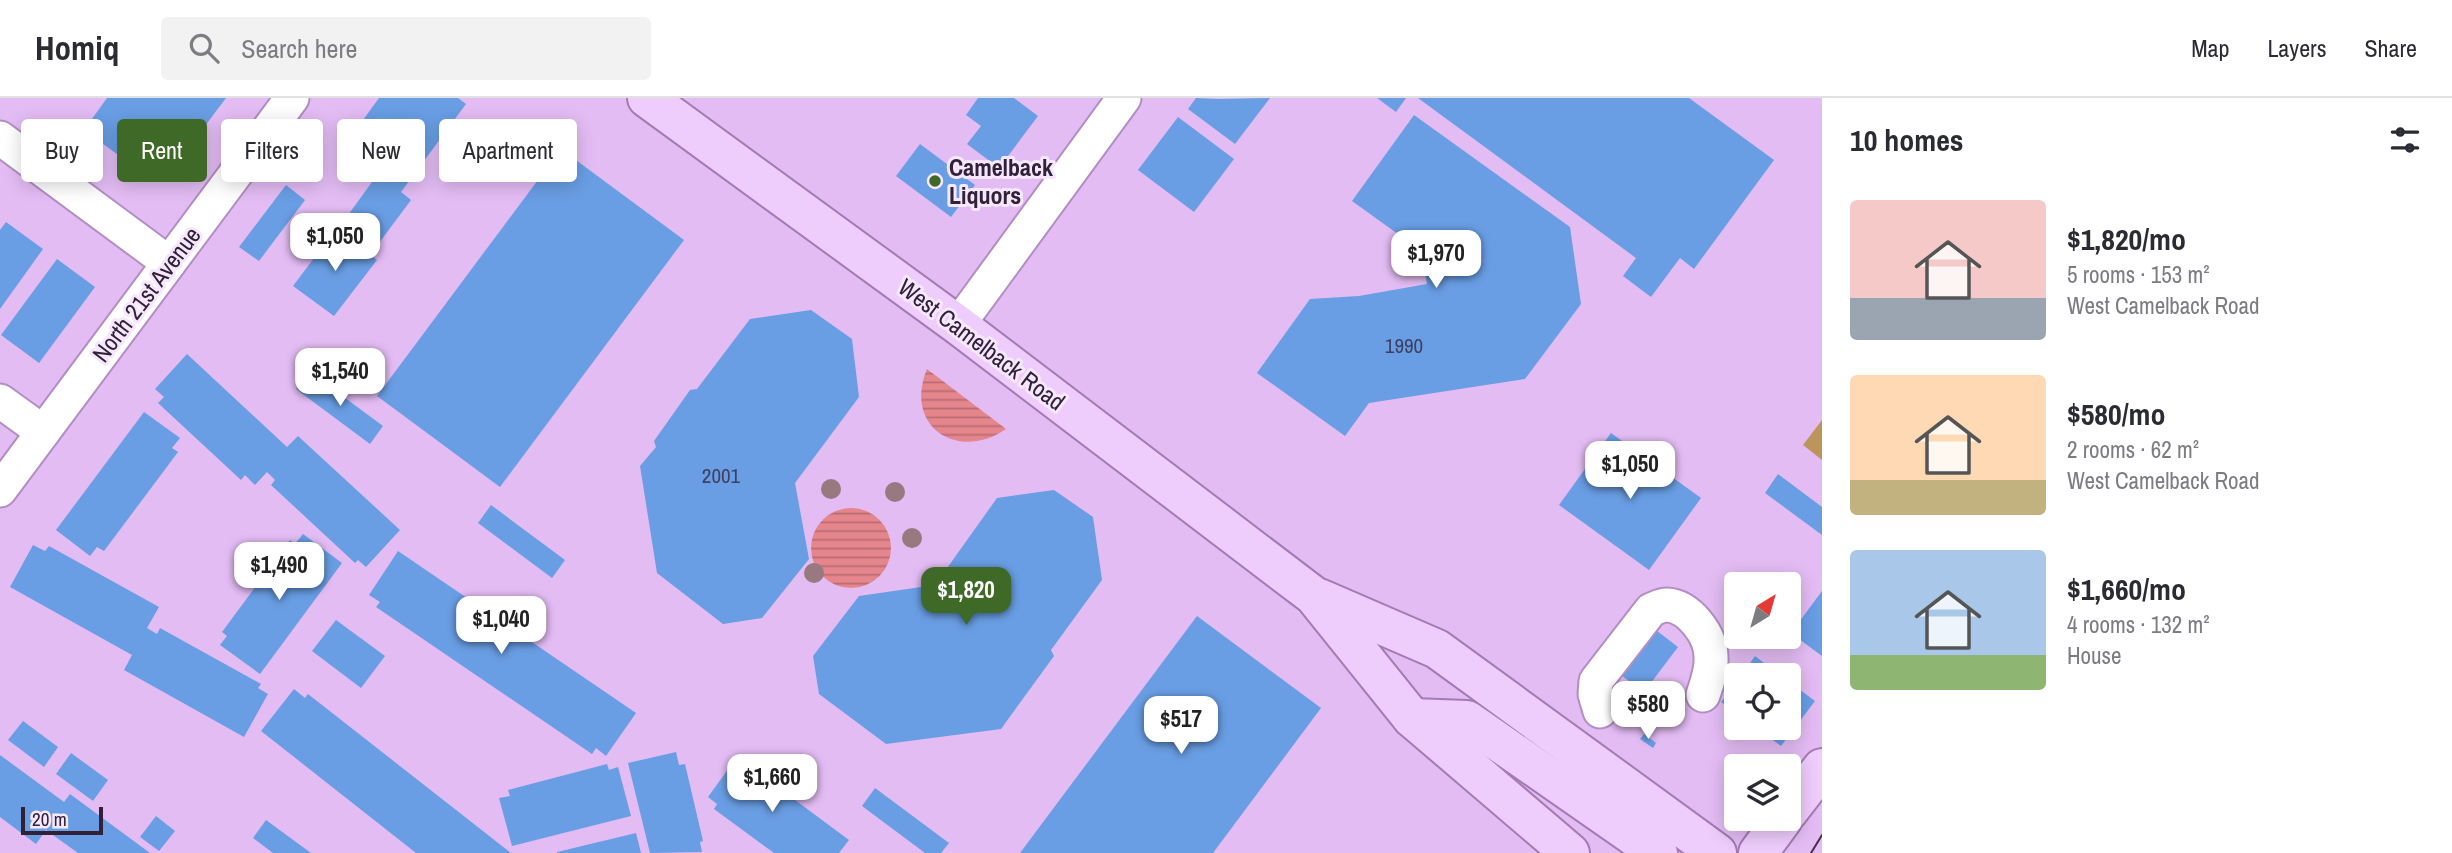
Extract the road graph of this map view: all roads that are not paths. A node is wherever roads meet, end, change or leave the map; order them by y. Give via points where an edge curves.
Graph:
1 (292, 98) edge
2 (646, 98) edge
3 (1124, 98) edge
4 (0, 138) edge
5 (169, 263) junction
6 (958, 325) junction
7 (0, 401) edge
8 (43, 432) junction
9 (0, 490) edge
10 (1314, 596) junction
11 (1703, 695) dead end
12 (1600, 711) dead end
13 (1412, 718) junction
14 (1822, 768) edge
15 (1801, 795) edge
16 (1774, 831) edge
17 (1711, 850) edge
18 (1570, 853) edge
19 (1658, 853) edge
20 (1758, 853) edge

1 - 5 street, North 21st Avenue
2 - 6 main road, West Camelback Road
3 - 6 street
4 - 5 street
5 - 8 street, North 21st Avenue
6 - 10 main road, West Camelback Road
7 - 8 street
8 - 9 street, North 21st Avenue
10 - 13 main road, West Camelback Road
10 - 17 main road, West Camelback Road via 1437,649
11 - 12 street via 1712,655 1706,634 1676,607 1663,605 1651,610 1596,681
13 - 18 main road, West Camelback Road
13 - 19 main road via 1467,720
14 - 15 main road
16 - 20 main road

